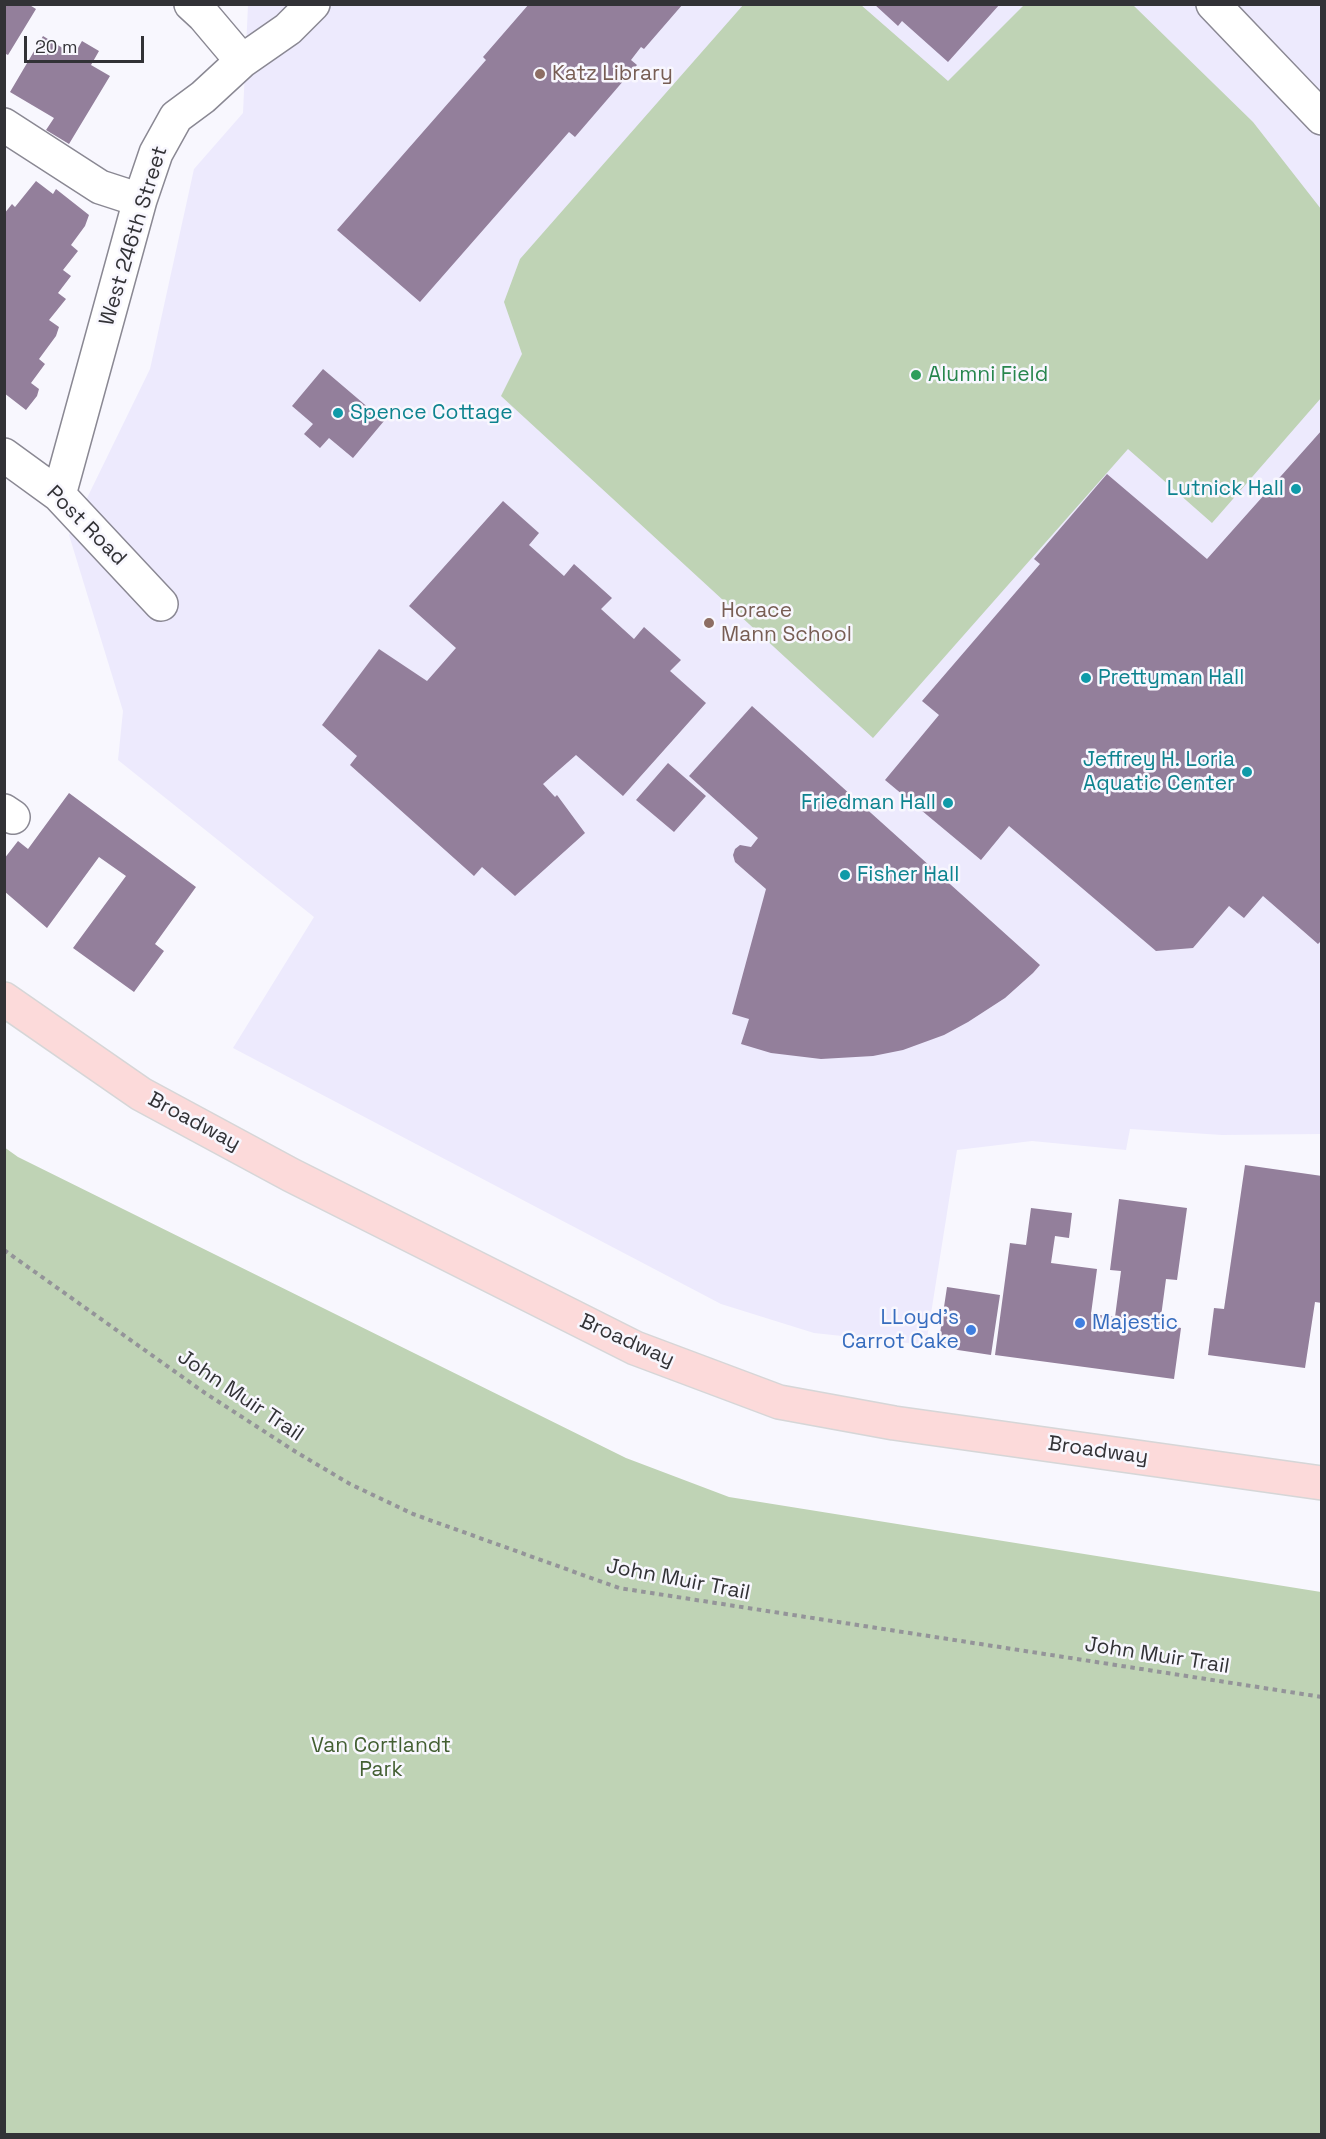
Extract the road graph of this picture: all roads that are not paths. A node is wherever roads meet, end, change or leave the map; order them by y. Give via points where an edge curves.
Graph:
1 (191, 4) edge
2 (313, 4) edge
3 (1213, 4) edge
4 (242, 61) junction
5 (1322, 118) edge
6 (4, 125) edge
7 (140, 200) junction
8 (4, 455) edge
9 (59, 495) junction
10 (161, 604) dead end
11 (4, 999) edge
12 (1322, 1483) edge

1 - 4 street
2 - 4 street, West 246th Street via 288,29
3 - 5 street
4 - 7 street, West 246th Street via 176,117 156,153
6 - 7 street via 100,187
7 - 9 street, West 246th Street
8 - 9 street, Post Road
9 - 10 street, Post Road
11 - 12 main road, Broadway via 141,1094 291,1175 635,1348 779,1402 894,1423

